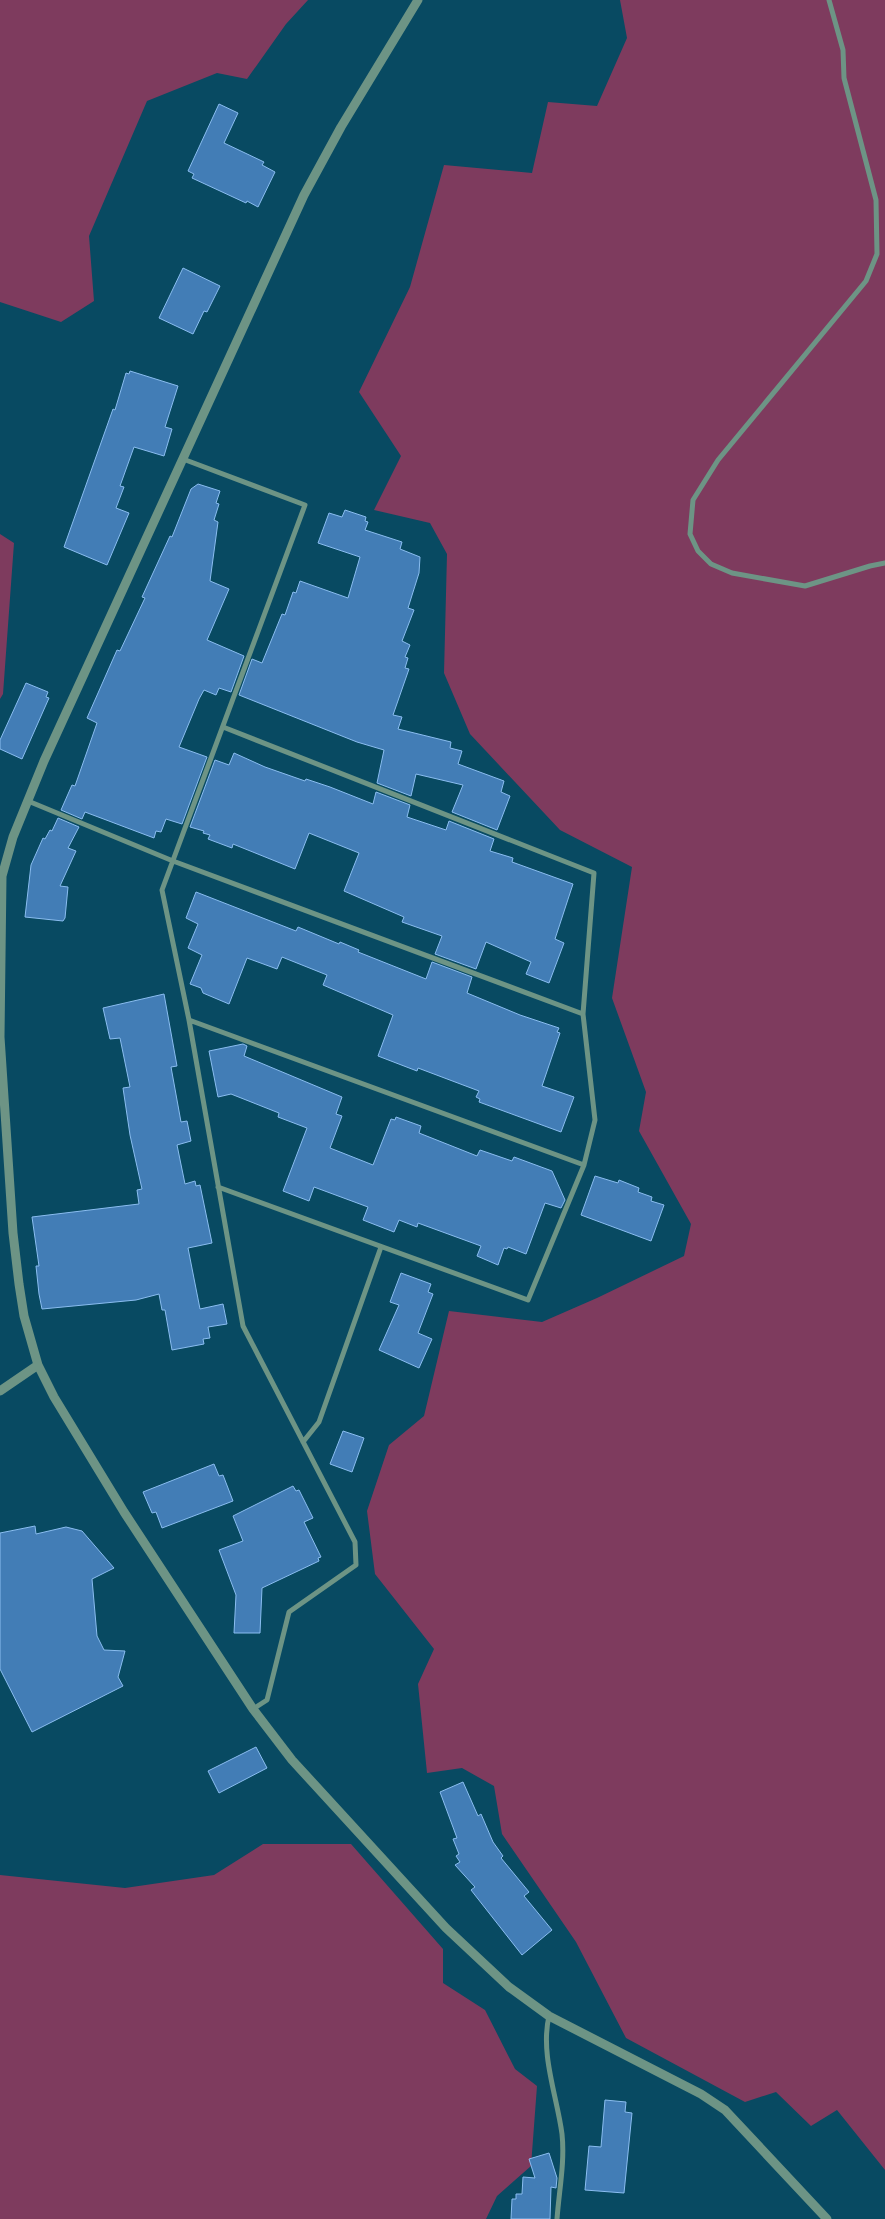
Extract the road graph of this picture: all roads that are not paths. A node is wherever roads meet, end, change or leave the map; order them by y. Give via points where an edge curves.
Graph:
1 (418, 0) edge
2 (829, 0) edge
3 (182, 459) junction
4 (885, 563) edge
5 (223, 726) junction
6 (28, 801) junction
7 (173, 861) junction
8 (582, 1014) junction
9 (189, 1020) junction
10 (584, 1165) junction
11 (218, 1187) junction
12 (381, 1246) junction
13 (38, 1365) junction
14 (0, 1391) edge
15 (303, 1442) junction
16 (253, 1709) junction
17 (549, 2016) junction
18 (557, 2219) edge
19 (827, 2219) edge

1 - 3 street via 304,195
2 - 4 street via 843,50 844,78 876,200 877,254 866,281 718,460 694,500 690,534 698,551 711,564 732,573 805,586
3 - 5 street via 305,505
3 - 6 street
5 - 7 street
5 - 8 street via 594,874
6 - 7 street
6 - 13 street via 2,876 0,1037 13,1233 24,1316
7 - 8 street
7 - 9 street via 162,890
8 - 10 street via 595,1120
9 - 10 street
9 - 11 street
10 - 12 street via 528,1300
11 - 12 street
11 - 15 street via 243,1326
12 - 15 street via 319,1422
13 - 14 street
13 - 16 street via 124,1512
15 - 16 street via 355,1542 356,1565 289,1612 267,1700
16 - 17 street via 292,1760 446,1928 509,1987
17 - 18 street via 545,2034 562,2135
17 - 19 street via 701,2094 725,2110

